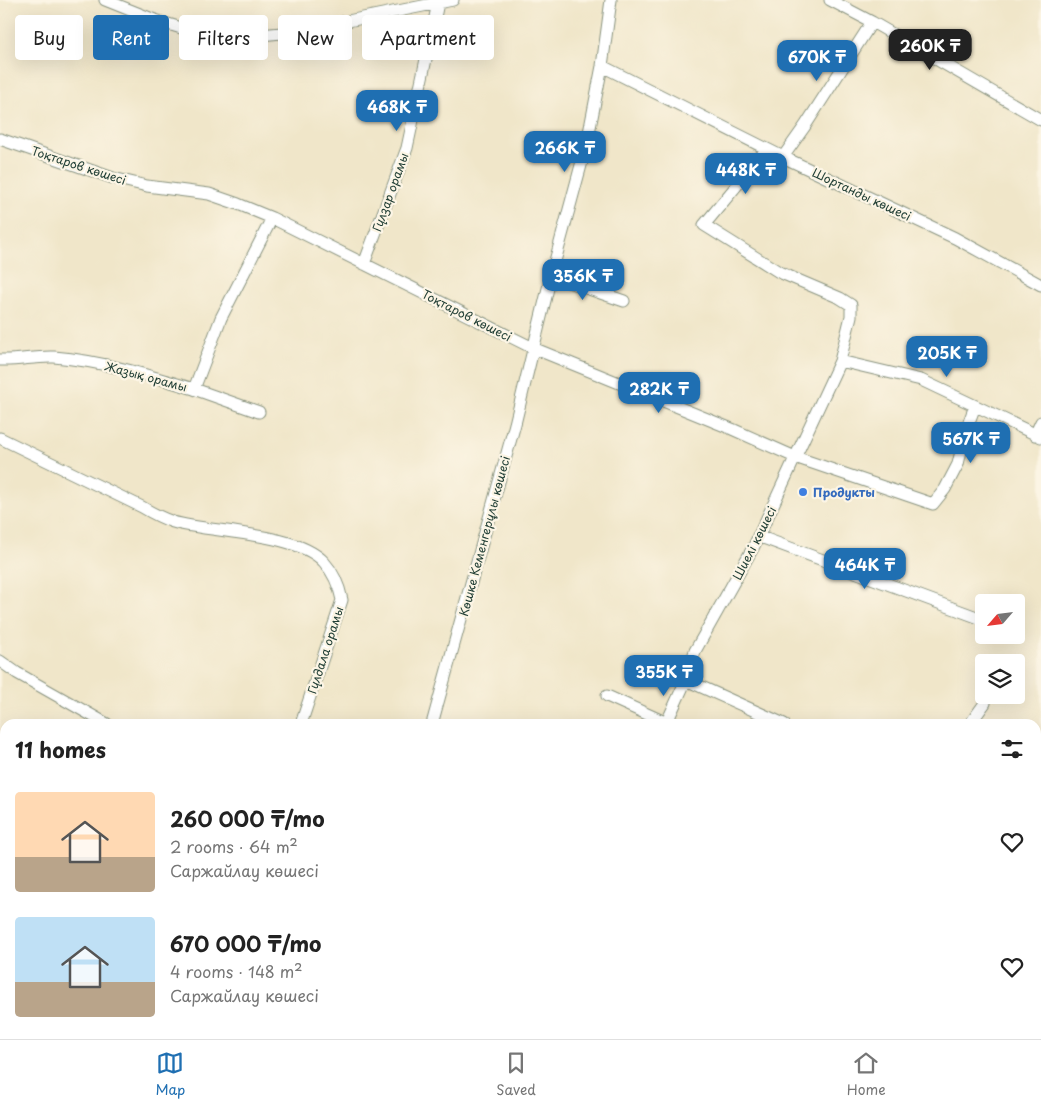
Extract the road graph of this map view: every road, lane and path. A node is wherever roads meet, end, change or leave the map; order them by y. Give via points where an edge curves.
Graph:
1 (105, 0) edge
2 (453, 0) edge
3 (611, 0) edge
4 (830, 0) edge
5 (438, 3) junction
6 (126, 4) edge
7 (872, 22) junction
8 (602, 66) junction
9 (1041, 120) edge
10 (0, 139) edge
11 (768, 149) junction
12 (782, 157) junction
13 (272, 218) junction
14 (364, 264) junction
15 (551, 276) junction
16 (1041, 285) edge
17 (624, 301) dead end
18 (533, 348) junction
19 (0, 360) edge
20 (840, 361) junction
21 (194, 389) junction
22 (975, 406) junction
23 (258, 412) dead end
24 (1041, 422) edge
25 (1038, 436) edge
26 (0, 438) edge
27 (795, 457) junction
28 (758, 536) junction
29 (975, 615) edge
30 (0, 661) edge
31 (686, 680) junction
32 (607, 696) dead end
33 (984, 704) edge
34 (98, 719) edge
35 (303, 719) edge
36 (433, 719) edge
37 (658, 719) edge
38 (669, 719) edge
39 (773, 719) edge
40 (974, 719) edge

1 - 6 street
2 - 5 street
3 - 8 street, Көшке Кеменгерұлы көшесі
4 - 7 street
5 - 6 street via 293,32 249,36 202,34 155,20
5 - 14 street, Гүлзар орамы via 407,148
7 - 9 street
7 - 12 street
8 - 11 street, Шортанды көшесі
8 - 15 street, Көшке Кеменгерұлы көшесі via 587,143
10 - 13 street, Тоқтаров көшесі via 113,178 209,194
11 - 12 street, Шортанды көшесі
11 - 20 street, Шиелі көшесі via 704,225 780,272 851,306
12 - 16 street, Шортанды көшесі via 955,238
13 - 14 street, Тоқтаров көшесі
13 - 21 street, Жазық орамы via 221,318
14 - 18 street, Тоқтаров көшесі
15 - 17 street
15 - 18 street, Көшке Кеменгерұлы көшесі
18 - 27 street, Тоқтаров көшесі
18 - 36 street, Көшке Кеменгерұлы көшесі
19 - 21 street, Жазық орамы via 53,357 78,360 126,368
20 - 22 street via 922,380
20 - 27 street, Шиелі көшесі
21 - 23 street
22 - 25 street
22 - 27 street, Тоқтаров көшесі via 958,464 933,504
24 - 25 street
26 - 35 street, Гүлдала орамы via 158,517 295,545 323,560 334,575 342,600
27 - 28 street, Шиелі көшесі
28 - 29 street
28 - 31 street, Шиелі көшесі via 704,632
30 - 34 street
31 - 38 street, Шиелі көшесі
31 - 39 street
32 - 37 street
33 - 40 street

